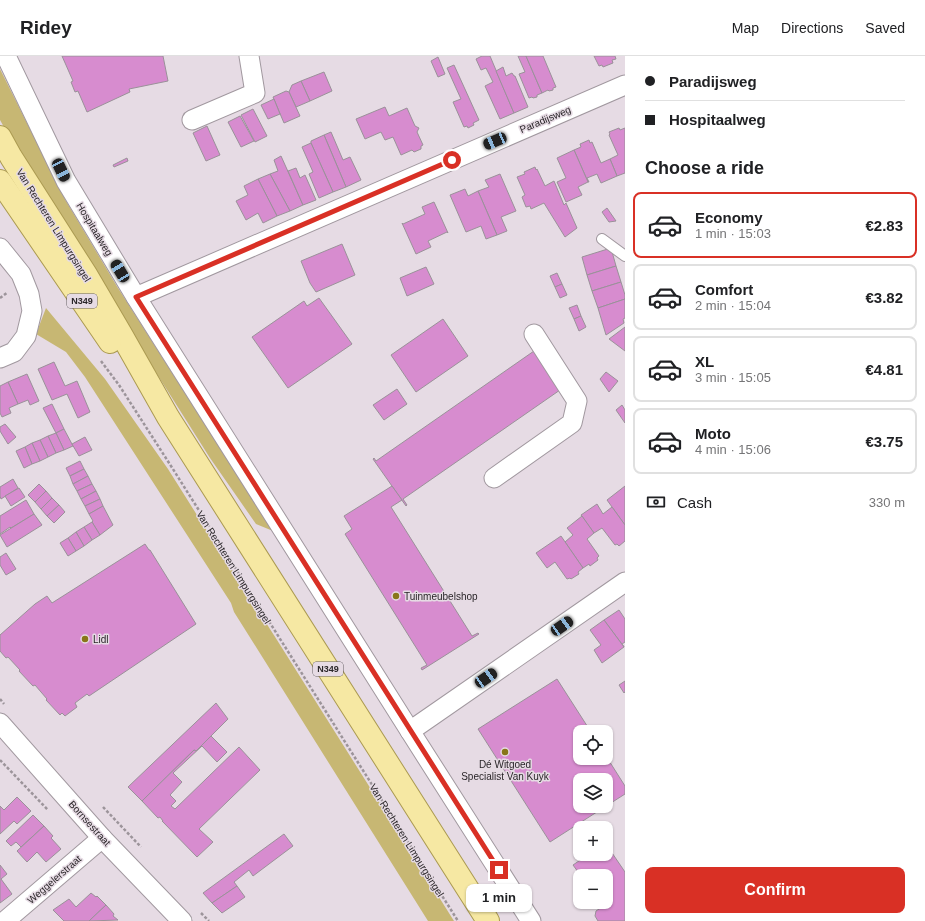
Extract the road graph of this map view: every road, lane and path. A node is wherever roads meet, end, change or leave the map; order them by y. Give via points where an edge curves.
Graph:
1 (6, 56) edge
2 (249, 56) edge
3 (625, 85) edge
4 (192, 120) dead end
5 (0, 137) edge
6 (0, 181) edge
7 (602, 239) dead end
8 (0, 248) edge
9 (625, 256) edge
10 (136, 297) junction
11 (534, 334) dead end
12 (96, 355) dead end
13 (0, 358) edge
14 (168, 417) junction
15 (494, 478) dead end
16 (625, 582) edge
17 (0, 724) edge
18 (410, 731) junction
19 (102, 838) junction
20 (6, 921) edge
21 (182, 921) edge
22 (458, 921) edge
23 (488, 921) edge
24 (531, 921) edge

1 - 10 street, Hospitaalweg via 66,181
2 - 4 street via 255,93
3 - 10 street, Paradijsweg
5 - 14 main road, Van Rechteren Limpurgsingel / N349 via 87,276
6 - 14 main road, Van Rechteren Limpurgsingel / N349 via 110,341
7 - 9 lane
8 - 13 street via 21,274 32,311 26,336 14,352
10 - 18 street, Hospitaalweg
11 - 15 street via 576,401 572,423
12 - 22 path, Van Rechteren Limpurgsingel via 139,416
14 - 23 main road, Van Rechteren Limpurgsingel / N349
16 - 18 street
17 - 19 street, Bornsestraat
18 - 24 street, Hospitaalweg
19 - 20 street, Weggelerstraat
19 - 21 street, Bornsestraat

